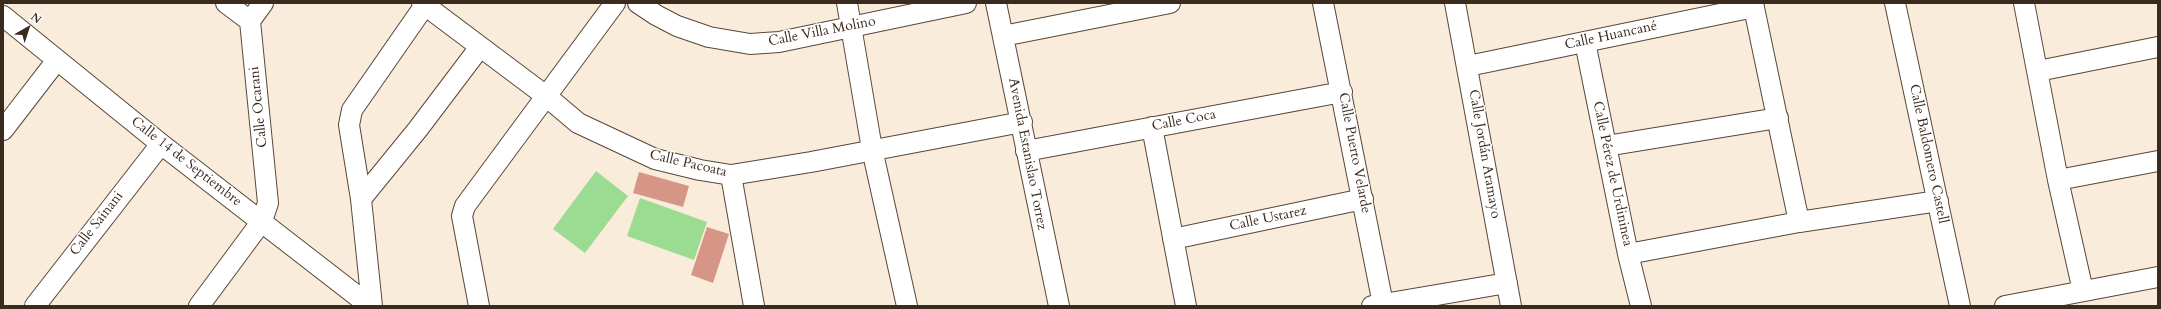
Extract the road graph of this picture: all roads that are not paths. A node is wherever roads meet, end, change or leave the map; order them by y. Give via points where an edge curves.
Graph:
1 (226, 3) edge
2 (263, 3) edge
3 (615, 3) edge
4 (638, 3) edge
5 (848, 3) edge
6 (966, 3) edge
7 (996, 3) edge
8 (1170, 3) edge
9 (1323, 3) edge
10 (1455, 3) edge
11 (1895, 3) edge
12 (2024, 3) edge
13 (424, 4) edge
14 (1754, 5) edge
15 (1127, 7) edge
16 (3, 16) edge
17 (250, 21) junction
18 (852, 27) junction
19 (1003, 36) junction
20 (1585, 42) junction
21 (480, 47) junction
22 (2158, 47) edge
23 (57, 60) junction
24 (1468, 66) junction
25 (2038, 71) junction
26 (1342, 92) junction
27 (546, 96) junction
28 (1778, 118) junction
29 (1022, 122) junction
30 (1152, 127) junction
31 (3, 130) edge
32 (161, 144) junction
33 (1606, 146) junction
34 (872, 150) junction
35 (1026, 151) junction
36 (2158, 161) edge
37 (731, 175) junction
38 (2058, 180) junction
39 (361, 199) junction
40 (1363, 199) junction
41 (1938, 201) junction
42 (262, 221) junction
43 (1799, 222) junction
44 (1173, 239) junction
45 (1628, 254) junction
46 (2158, 277) edge
47 (1507, 283) junction
48 (2083, 291) junction
49 (1378, 305) edge
50 (35, 306) edge
51 (199, 306) edge
52 (371, 306) edge
53 (479, 306) edge
54 (754, 306) edge
55 (907, 306) edge
56 (1058, 306) edge
57 (1186, 306) edge
58 (1511, 306) edge
59 (1641, 306) edge
60 (1960, 306) edge
61 (2005, 306) edge

1 - 17 street
2 - 17 street
3 - 27 street
4 - 18 street, Calle Villa Molino via 677,26 709,37 750,44 779,42
5 - 18 street
6 - 18 street, Calle Villa Molino
7 - 19 street, Avenida Estanislao Torrez
8 - 15 street
9 - 26 street, Calle Puerto Velarde
10 - 24 street, Calle Jordán Aramayo
11 - 41 street, Calle Baldomero Castell
12 - 25 street
13 - 21 street, Calle Pacoata
13 - 39 street via 352,110 349,125
14 - 20 street, Calle Huancané
14 - 28 street
15 - 19 street
16 - 23 street, Calle 14 de Septiembre
17 - 42 street, Calle Ocarani via 268,203
18 - 34 street
19 - 29 street, Avenida Estanislao Torrez
20 - 24 street, Calle Huancané
20 - 33 street, Calle Pérez de Urdininea
21 - 27 street, Calle Pacoata
21 - 39 street
22 - 25 street
23 - 31 street
23 - 32 street, Calle 14 de Septiembre
24 - 47 street, Calle Jordán Aramayo
25 - 38 street
26 - 30 street, Calle Coca
26 - 40 street, Calle Puerto Velarde
27 - 37 street, Calle Pacoata via 578,123 655,159
27 - 53 street via 470,198 462,216
28 - 33 street
28 - 43 street
29 - 34 street, Calle Pacoata
29 - 35 street, Avenida Estanislao Torrez
30 - 35 street, Calle Coca
30 - 44 street
32 - 42 street, Calle 14 de Septiembre
32 - 50 street, Calle Sainani
33 - 45 street, Calle Pérez de Urdininea
34 - 37 street, Calle Pacoata
34 - 55 street
35 - 56 street, Avenida Estanislao Torrez
36 - 38 street
37 - 54 street
38 - 48 street
39 - 52 street
40 - 44 street, Calle Ustarez
40 - 49 street, Calle Puerto Velarde
41 - 43 street
41 - 60 street, Calle Baldomero Castell
42 - 51 street, Calle Ocarani
42 - 52 street, Calle 14 de Septiembre
43 - 45 street
44 - 57 street
45 - 59 street, Calle Pérez de Urdininea
46 - 48 street
47 - 49 street
47 - 58 street, Calle Jordán Aramayo
48 - 61 street

